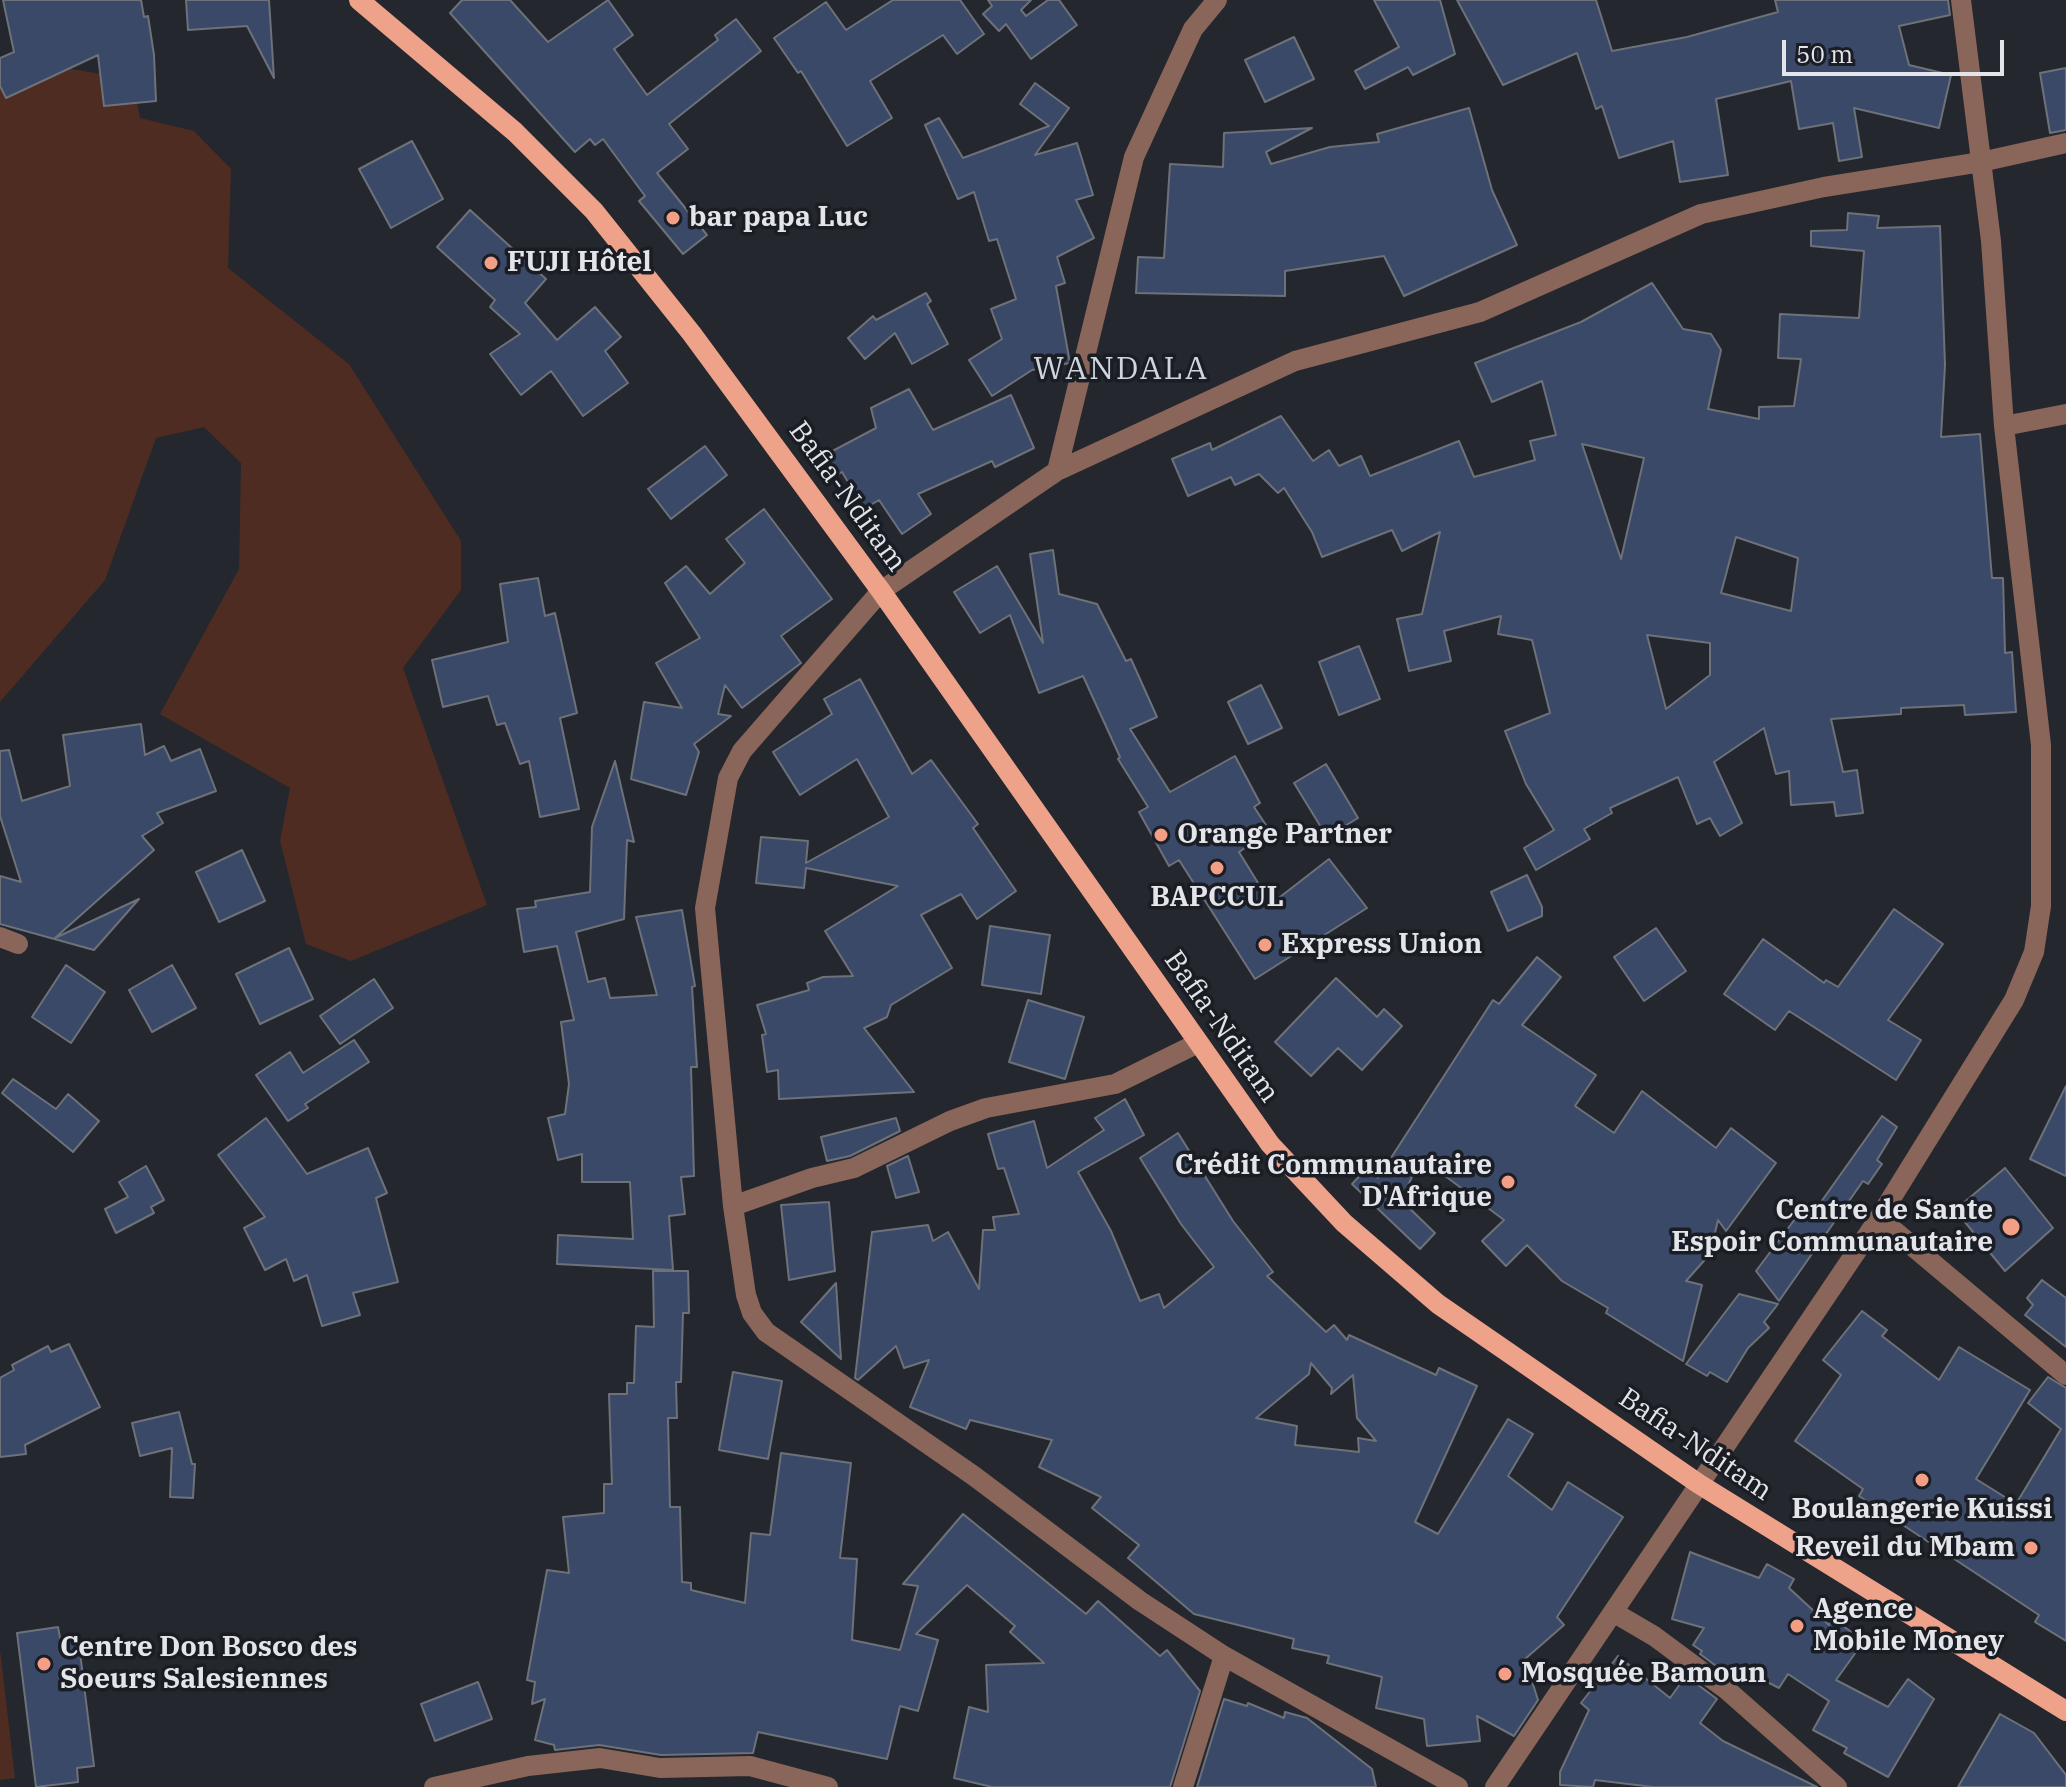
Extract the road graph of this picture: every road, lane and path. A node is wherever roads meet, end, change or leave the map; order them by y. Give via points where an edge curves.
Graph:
1 (359, 0) edge
2 (1217, 0) edge
3 (1961, 0) edge
4 (2066, 143) edge
5 (1981, 162) junction
6 (2066, 414) edge
7 (2004, 426) junction
8 (1057, 471) junction
9 (881, 591) junction
10 (1198, 1043) junction
11 (733, 1206) junction
12 (1879, 1218) junction
13 (2066, 1375) edge
14 (1699, 1484) junction
15 (1613, 1612) junction
16 (1224, 1656) junction
17 (2066, 1711) edge
18 (434, 1787) edge
19 (828, 1787) edge
20 (1183, 1787) edge
21 (1458, 1787) edge
22 (1495, 1787) edge
23 (1837, 1787) edge

1 - 9 main road, Bafia-Nditam via 515,132 594,211 692,334
2 - 8 street via 1193,29 1134,157
3 - 5 street
4 - 5 street
5 - 7 street
5 - 8 street via 1824,187 1701,214 1480,312 1295,361
6 - 7 street
7 - 12 street via 2041,745 2041,906 2034,952 2014,1000
8 - 9 street
9 - 10 main road, Bafia-Nditam
9 - 11 street via 742,751 728,778 705,908
10 - 11 street via 1115,1084 986,1108 854,1168
10 - 14 main road, Bafia-Nditam via 1270,1144 1344,1223 1438,1304
11 - 16 street via 746,1295 766,1332
12 - 13 street
12 - 14 street
14 - 15 street
14 - 17 main road, Bafia-Nditam
15 - 22 street
15 - 23 street via 1727,1690
16 - 20 street
16 - 21 street
18 - 19 street via 528,1766 600,1758 660,1768 750,1766

